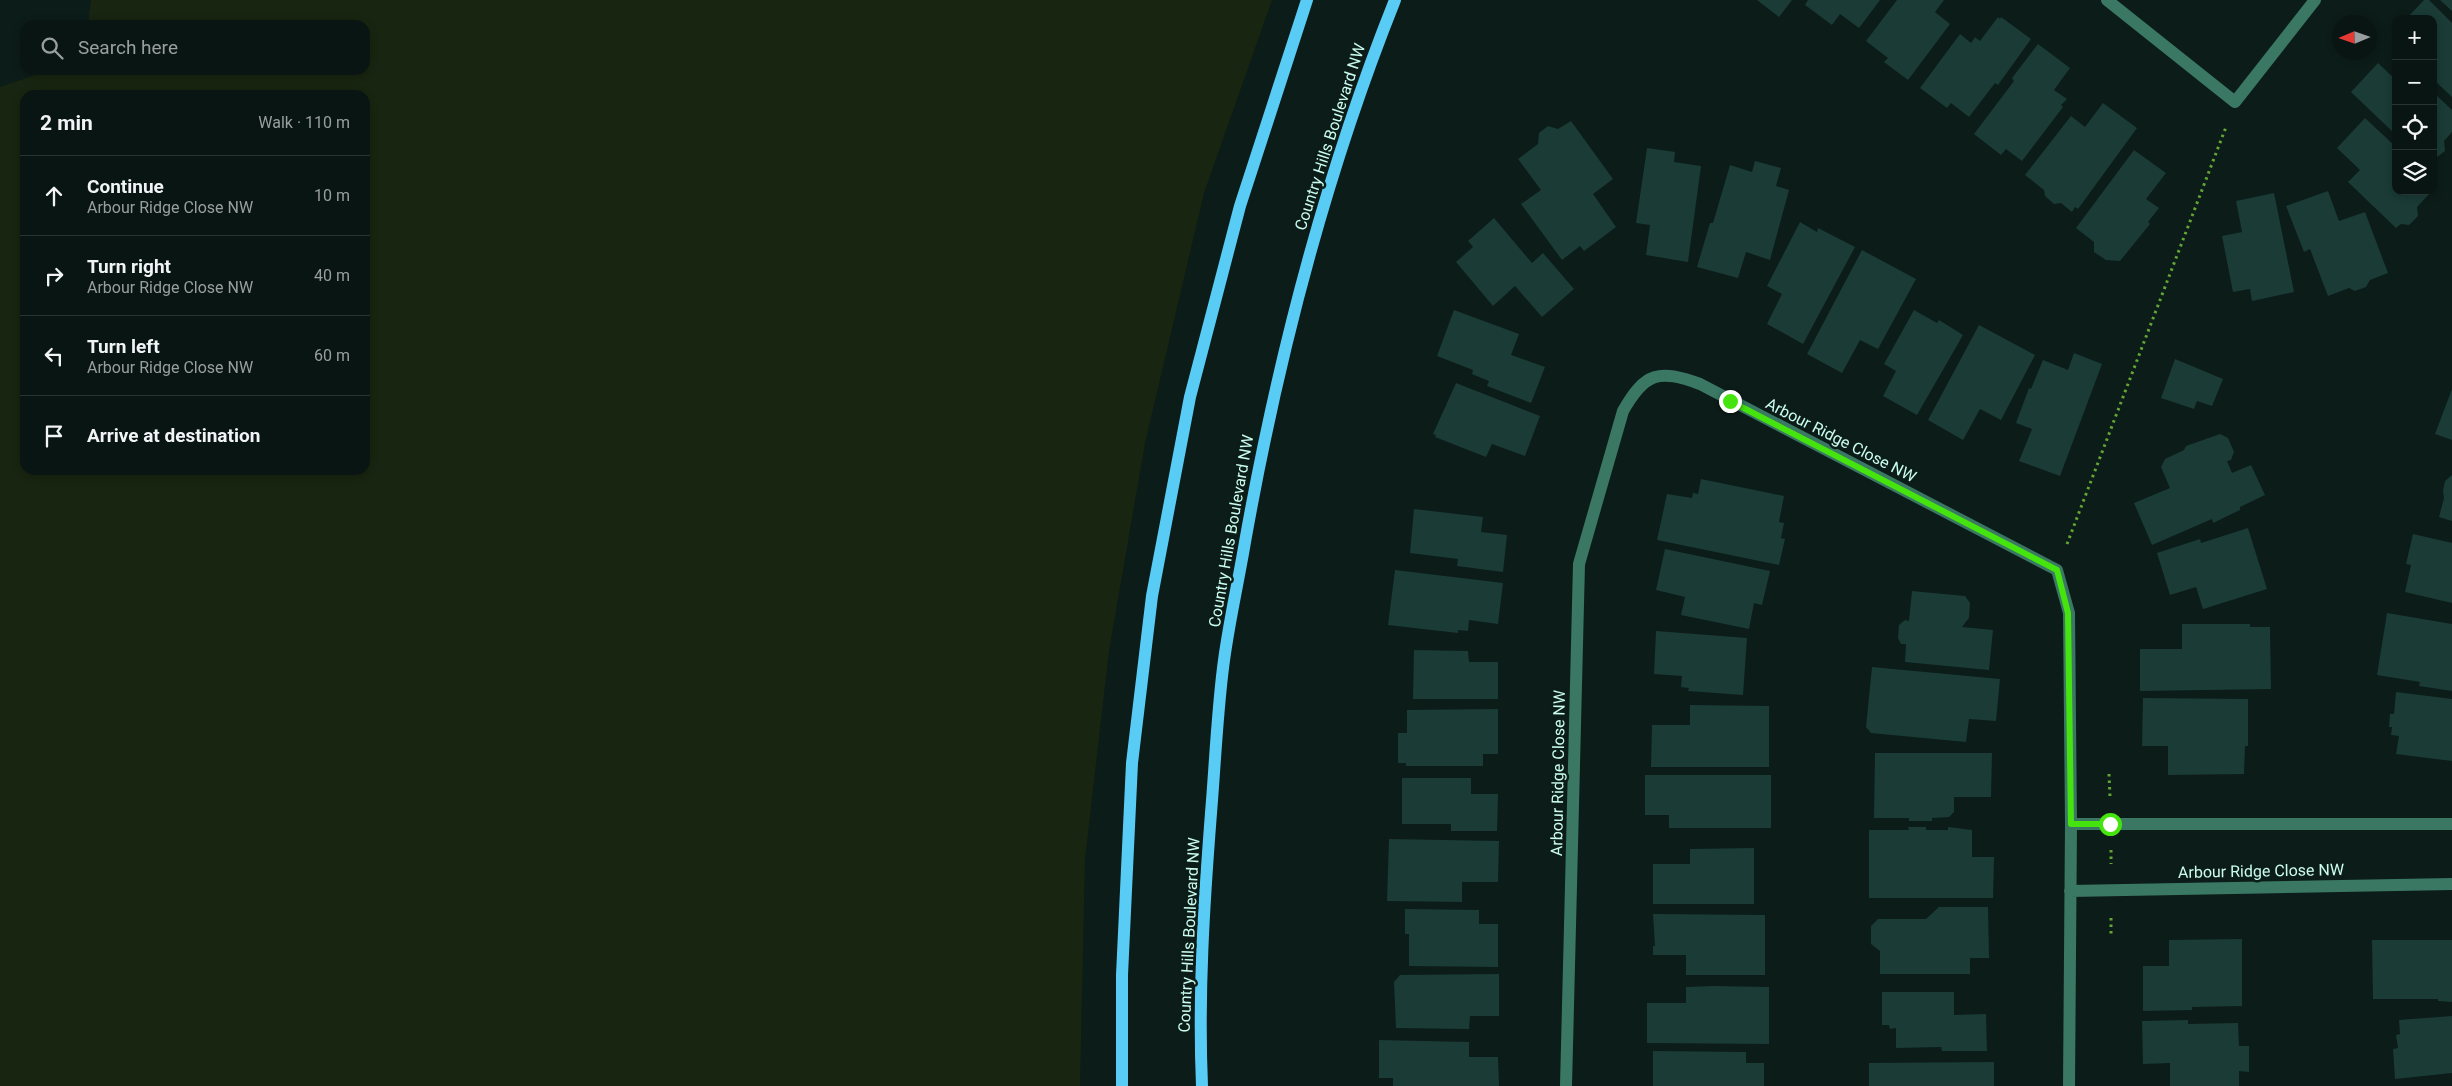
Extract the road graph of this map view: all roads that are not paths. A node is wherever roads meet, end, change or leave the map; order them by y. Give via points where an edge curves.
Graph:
1 (1307, 0) edge
2 (1395, 0) edge
3 (2107, 0) edge
4 (2316, 0) edge
5 (2071, 824) junction
6 (2452, 824) edge
7 (2452, 884) edge
8 (2070, 890) junction
9 (1122, 1086) edge
10 (1202, 1086) edge
11 (1566, 1086) edge
12 (2069, 1086) edge

1 - 9 main road via 1240,206 1190,397 1152,596 1132,763 1122,975
2 - 10 main road, Country Hills Boulevard NW via 1330,179 1304,274 1257,476 1223,667 1205,896 1200,1050
3 - 4 street via 2235,102
5 - 6 street
5 - 8 street
5 - 11 street, Arbour Ridge Close NW via 2068,613 2057,570 1700,384 1675,375 1649,378 1635,389 1623,411 1579,564
7 - 8 street, Arbour Ridge Close NW
8 - 12 street

